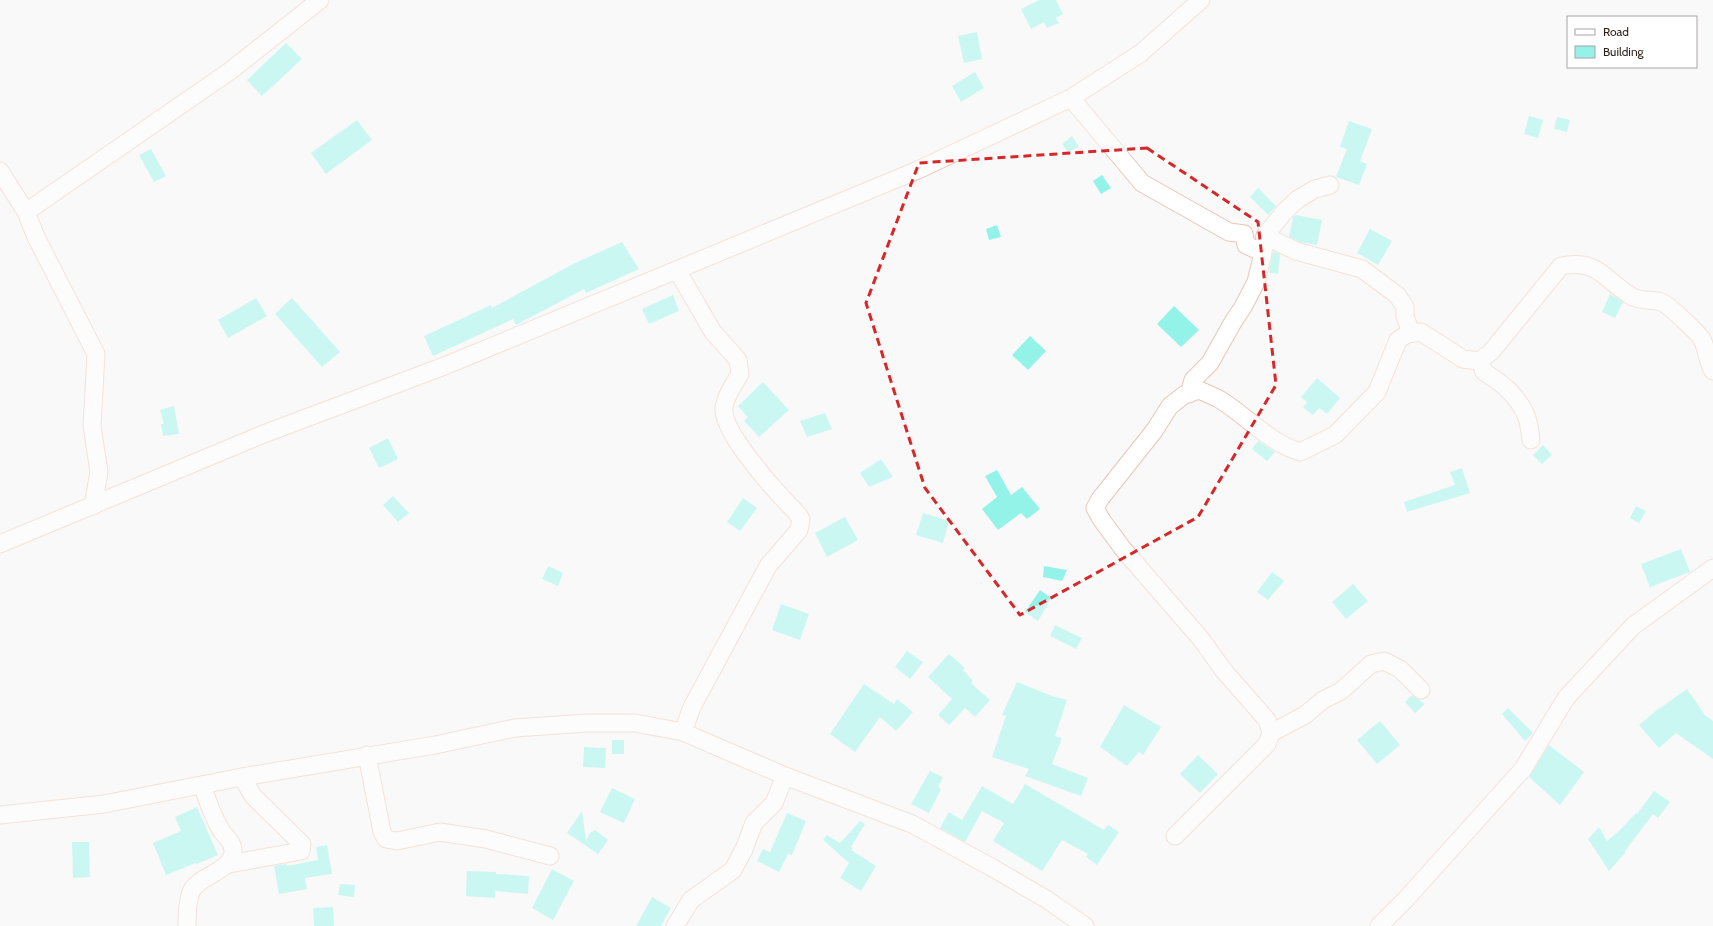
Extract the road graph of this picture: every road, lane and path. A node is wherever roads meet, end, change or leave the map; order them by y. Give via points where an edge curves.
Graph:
1 (320, 0) edge
2 (1201, 0) edge
3 (1071, 98) junction
4 (0, 171) edge
5 (1330, 185) dead end
6 (26, 212) junction
7 (1265, 236) junction
8 (1263, 253) junction
9 (677, 270) junction
10 (1410, 333) junction
11 (1480, 360) junction
12 (1713, 371) edge
13 (1189, 394) junction
14 (1531, 440) dead end
15 (93, 506) junction
16 (0, 544) edge
17 (1713, 568) edge
18 (1421, 690) dead end
19 (683, 732) junction
20 (1271, 733) junction
21 (367, 755) junction
22 (785, 776) junction
23 (242, 777) junction
24 (202, 785) junction
25 (0, 815) edge
26 (1175, 836) dead end
27 (550, 856) dead end
28 (229, 864) junction
29 (188, 926) edge
30 (675, 926) edge
31 (1085, 926) edge
32 (1379, 926) edge

1 - 6 street via 230,71
2 - 3 street via 1141,53
3 - 8 street via 1142,184 1229,232 1244,234 1246,245
3 - 9 street via 918,170
4 - 6 street
5 - 7 street via 1315,188 1298,199
6 - 15 street via 36,237 96,354 92,426 100,472
7 - 8 street
7 - 10 street via 1296,251 1362,269 1397,295 1405,307
8 - 13 street via 1256,282 1243,307 1210,363 1194,380
9 - 15 street via 446,365 261,435
9 - 19 street via 713,332 738,360 740,374 730,390 724,408 728,427 747,455 801,519 799,530 768,566 692,707
10 - 11 street via 1421,332 1463,359
10 - 13 street via 1398,340 1377,392 1335,435 1300,452 1274,440 1219,399 1199,390
11 - 12 street via 1491,352 1561,266 1575,263 1592,267 1632,296 1645,301 1662,302 1702,340 1708,363
11 - 14 street via 1484,372 1507,387 1517,400 1526,415
13 - 20 street via 1170,406 1095,508 1123,549 1267,720
15 - 16 street
17 - 32 street via 1633,626 1566,698 1523,769
18 - 20 street via 1400,669 1384,661 1371,664 1341,691 1323,700 1305,715
19 - 21 street via 635,724 580,723 515,728 435,745
19 - 22 street
20 - 26 street via 1267,744
21 - 23 street
21 - 27 street via 382,832 386,839 397,841 440,832 486,839
22 - 30 street via 774,803 754,823 733,870 691,900
22 - 31 street via 912,824 1046,899
23 - 24 street
23 - 28 street via 253,796 302,844 301,850
24 - 25 street via 104,804
24 - 28 street via 222,832 232,844 234,853
28 - 29 street via 200,882 191,891

